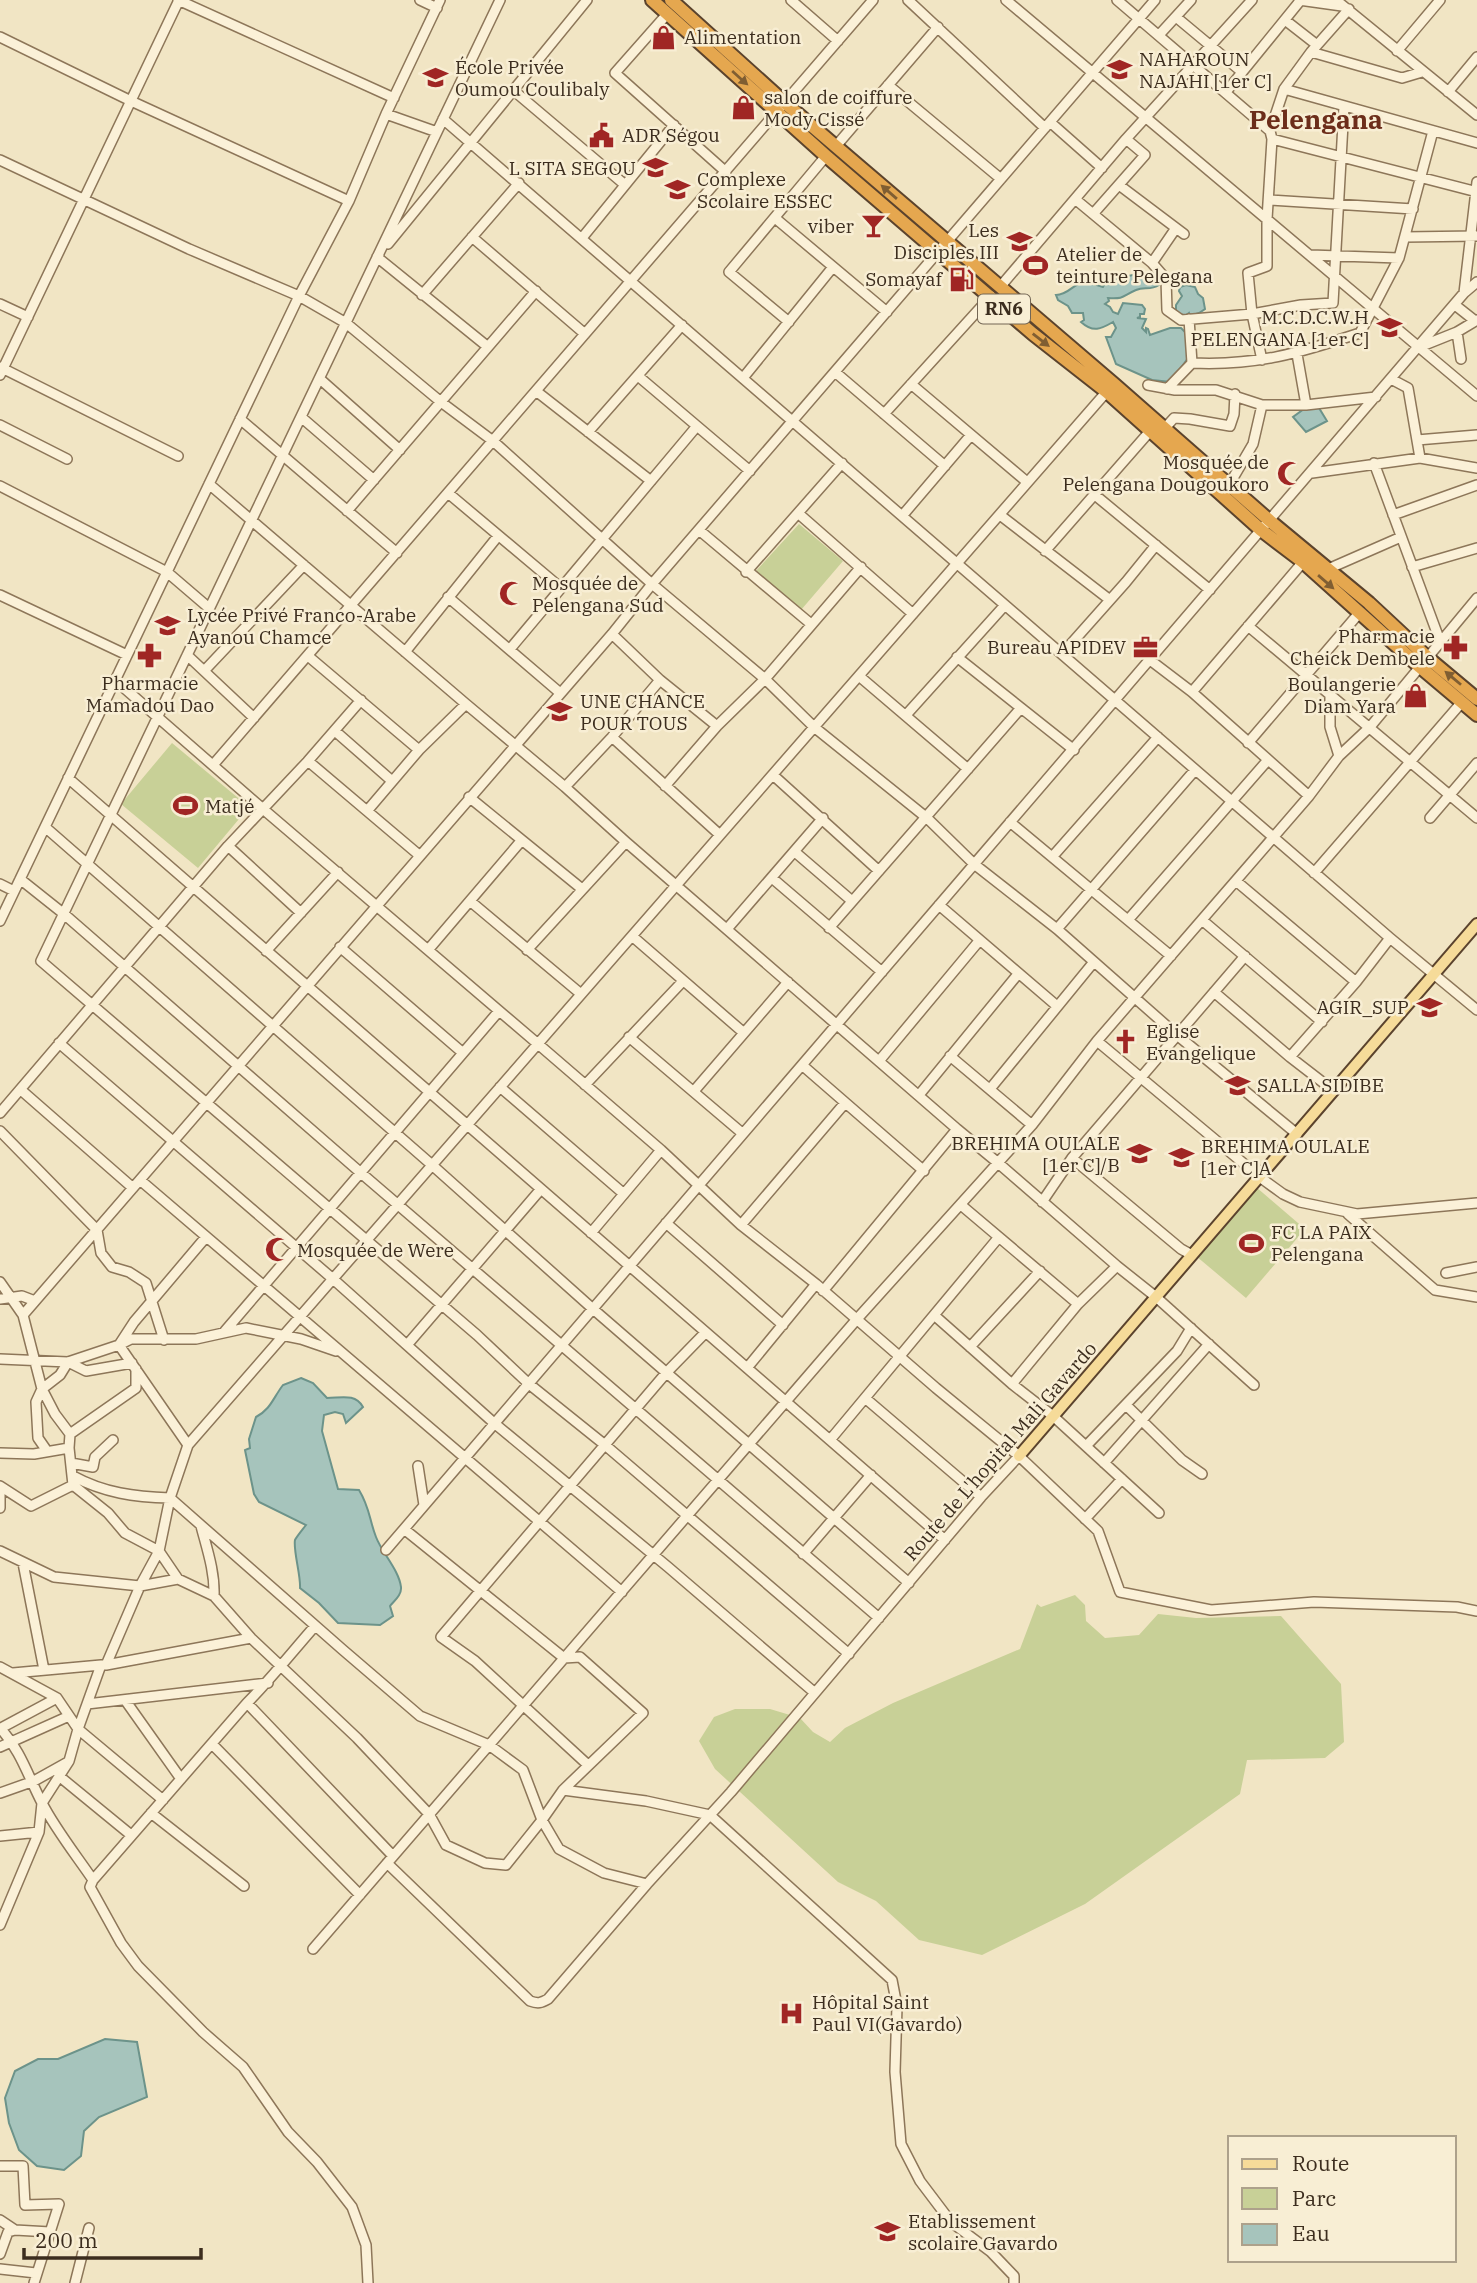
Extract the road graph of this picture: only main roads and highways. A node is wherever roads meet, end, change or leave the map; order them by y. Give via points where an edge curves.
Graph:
1 (653, 0) edge
2 (673, 4) edge
3 (780, 107) junction
4 (943, 248) junction
5 (1111, 388) junction
6 (1265, 525) junction
7 (1424, 662) junction
8 (1477, 699) edge
9 (1477, 715) edge
10 (1477, 924) edge
11 (1019, 1456) road end

1 - 2 highway, RN6
2 - 3 highway, RN6
3 - 4 highway, RN6 via 826,156
4 -> 3 highway, RN6 via 836,146
4 - 5 highway, RN6
5 - 6 highway, RN6 via 1151,430
5 - 6 highway, RN6 via 1165,428 1229,485
6 -> 7 highway, RN6 via 1360,612
6 - 7 highway, RN6 via 1369,603
8 -> 7 highway, RN6
7 - 9 highway, RN6
10 - 11 main road, Route de L'hopital Mali Gavardo

